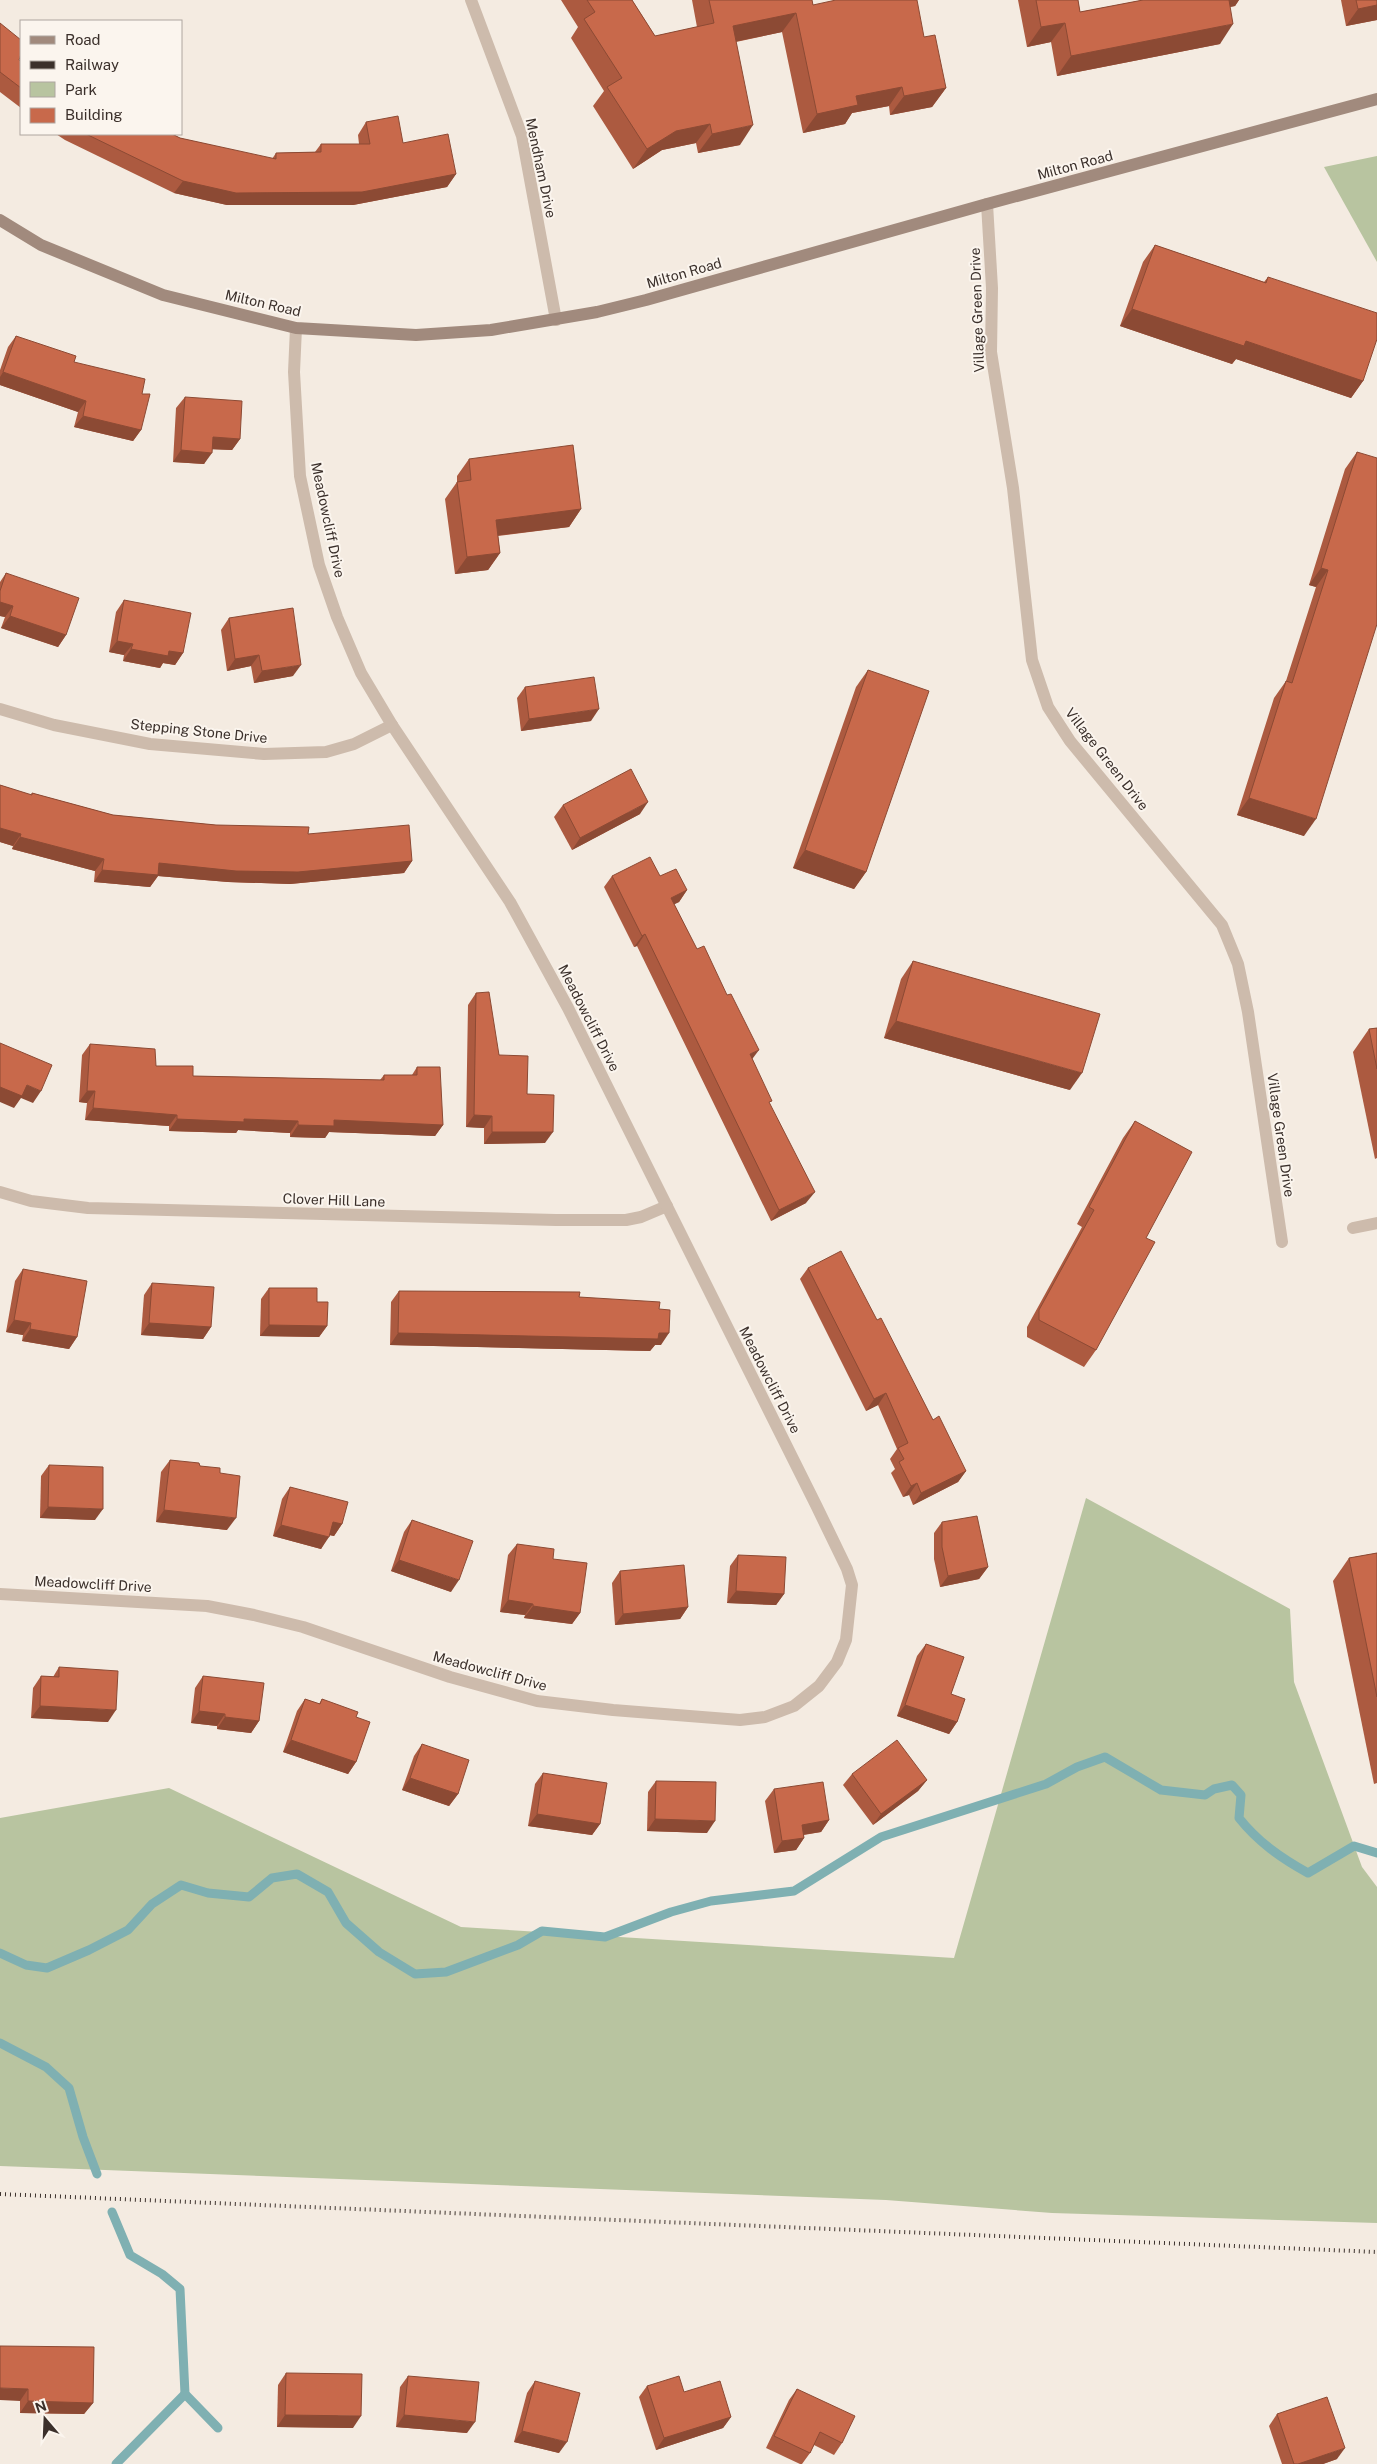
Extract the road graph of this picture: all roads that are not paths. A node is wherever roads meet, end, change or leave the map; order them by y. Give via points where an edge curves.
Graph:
1 (471, 0) edge
2 (1377, 99) edge
3 (987, 204) junction
4 (0, 220) edge
5 (556, 320) junction
6 (296, 328) junction
7 (0, 709) edge
8 (392, 725) junction
9 (0, 1192) edge
10 (667, 1206) junction
11 (1377, 1223) edge
12 (1353, 1228) dead end
13 (1282, 1242) dead end
14 (0, 1594) edge

1 - 5 street, Mendham Drive via 522,136
2 - 3 street, Milton Road
3 - 5 street, Milton Road via 646,300
3 - 13 street, Village Green Drive via 992,288 991,352 1013,488 1032,660 1048,707 1070,741 1222,925 1238,964 1248,1012
4 - 6 street, Milton Road via 41,245 162,294
5 - 6 street, Milton Road via 491,330 416,335
6 - 8 street, Meadowcliff Drive via 294,372 300,476 319,565 361,673
7 - 8 street, Stepping Stone Drive via 54,725 150,744 264,754 326,752 354,744
8 - 10 street, Meadowcliff Drive via 510,902 568,1008
9 - 10 street, Clover Hill Lane via 31,1201 88,1208 556,1220 626,1220
10 - 14 street, Meadowcliff Drive via 816,1505 852,1585 846,1640 837,1662 819,1686 794,1706 765,1717 740,1720 537,1701 450,1677 303,1627 254,1615 207,1606
11 - 12 street

